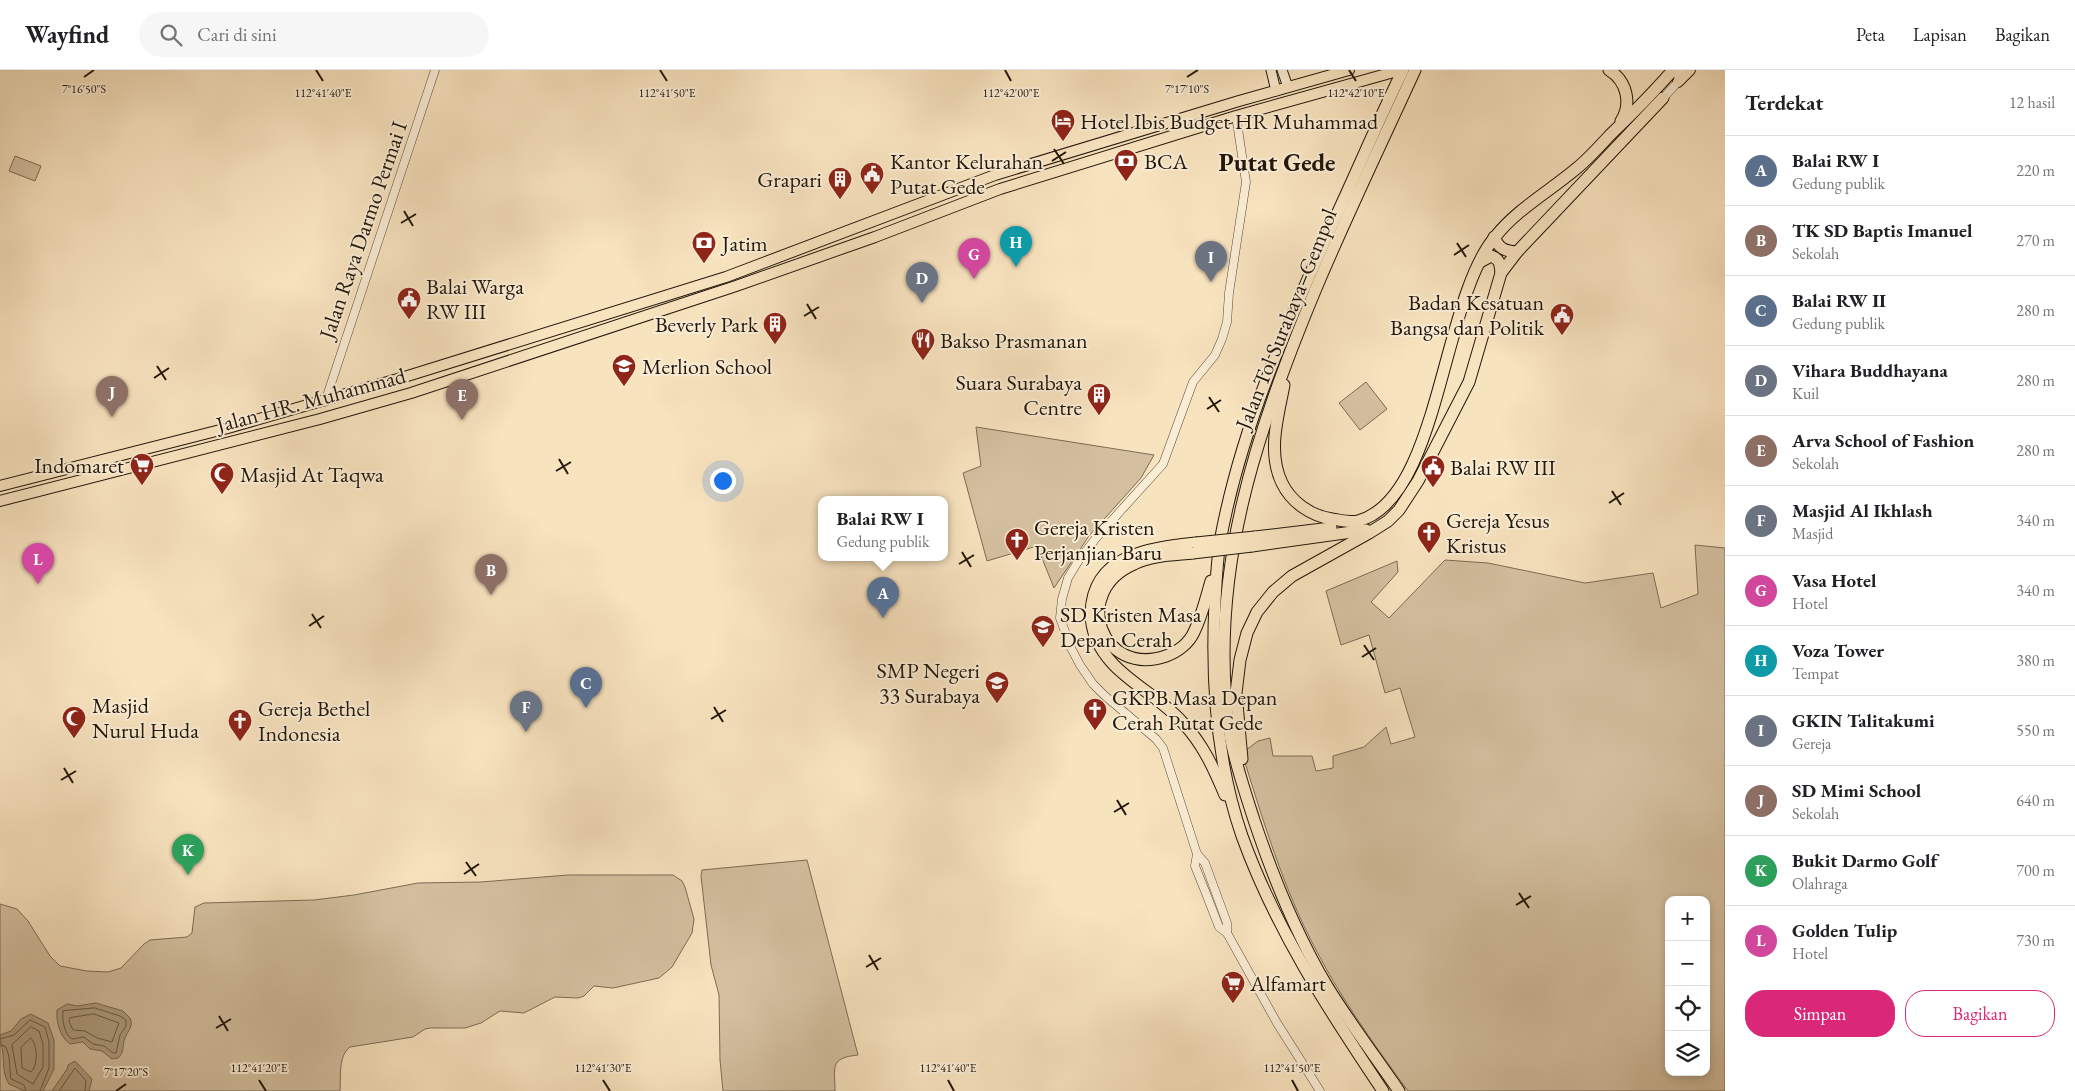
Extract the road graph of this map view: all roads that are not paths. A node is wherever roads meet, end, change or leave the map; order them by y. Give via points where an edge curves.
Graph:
1 (435, 70) edge
2 (1271, 70) edge
3 (1282, 70) edge
4 (1349, 70) edge
5 (1609, 70) edge
6 (1673, 70) edge
7 (1679, 70) edge
8 (1690, 70) edge
9 (1408, 72) edge
10 (1678, 82) junction
11 (1288, 87) junction
12 (1276, 91) junction
13 (1663, 98) joint
14 (1236, 116) junction
15 (1611, 135) junction
16 (995, 176) junction
17 (1000, 189) junction
18 (1494, 237) junction
19 (1517, 252) junction
20 (1476, 265) junction
21 (1502, 273) junction
22 (625, 309) junction
23 (628, 322) junction
24 (1290, 351) junction
25 (325, 402) junction
26 (228, 428) junction
27 (231, 442) junction
28 (94, 462) junction
29 (73, 468) junction
30 (99, 476) junction
31 (78, 482) junction
32 (0, 486) edge
33 (0, 501) edge
34 (1357, 522) junction
35 (1375, 528) junction
36 (1254, 541) junction
37 (1220, 543) junction
38 (1195, 548) junction
39 (1245, 791) junction
40 (1241, 834) junction
41 (1320, 1091) edge
42 (1383, 1091) edge
43 (1399, 1091) edge

1 - 25 street, Jalan Raya Darmo Permai I
2 - 12 main road
3 - 11 main road
4 - 11 main road, Jalan HR. Muhammad
5 - 15 highway via 1620,80 1628,101 1623,119
6 - 15 highway
7 - 10 street
8 - 10 main road
9 - 14 main road, Jalan HR. Muhammad
9 - 24 highway, Jalan Tol Surabaya–Gempol
9 - 37 highway, Jalan Tol Surabaya–Gempol via 1397,83 1292,314 1253,416
10 - 13 street
11 - 12 main road, Jalan HR. Muhammad
12 - 16 main road, Jalan HR. Muhammad
13 - 19 highway
14 - 17 main road, Jalan HR. Muhammad
14 - 41 street via 1246,182 1222,339 1215,355 1193,382 1163,464 1096,538 1072,572 1062,598 1060,618 1070,648 1093,684 1163,748 1197,854 1195,866 1219,927 1227,934
15 - 18 highway via 1578,168 1516,215
16 - 17 main road
16 - 22 main road, Jalan HR. Muhammad via 735,273
17 - 23 main road, Jalan HR. Muhammad via 875,237
18 - 19 highway via 1500,248
18 - 20 highway
19 - 21 highway
20 - 21 highway via 1491,256 1499,261
20 - 34 highway via 1410,474 1396,496 1383,508
21 - 35 highway via 1469,382 1410,495 1388,521
22 - 23 main road
22 - 25 main road, Jalan HR. Muhammad
23 - 27 main road, Jalan HR. Muhammad via 364,407
24 - 34 highway via 1274,446 1280,478 1292,498 1316,515
24 - 39 highway, Jalan Tol Surabaya–Gempol via 1248,476 1235,537 1226,607 1226,699 1231,738
25 - 26 main road, Jalan HR. Muhammad
26 - 27 main road
26 - 28 main road, Jalan HR. Muhammad
27 - 30 main road, Jalan HR. Muhammad
28 - 29 main road, Jalan HR. Muhammad
28 - 30 main road
29 - 31 main road
29 - 32 main road, Jalan HR. Muhammad
30 - 31 main road, Jalan HR. Muhammad
31 - 33 main road, Jalan HR. Muhammad
34 - 36 highway
35 - 36 highway via 1335,536
35 - 39 highway via 1292,576 1257,612 1247,633 1236,693
36 - 38 highway, bridge
37 - 38 highway via 1205,604 1194,633 1183,646 1154,660 1135,660 1122,654 1101,631 1098,619 1098,603 1110,580 1120,571 1142,561
37 - 40 highway, Jalan Tol Surabaya–Gempol via 1213,672 1225,770
38 - 40 highway via 1157,547 1115,564 1096,587 1091,625 1102,650 1113,664 1183,722 1205,751
39 - 43 highway, Jalan Tol Surabaya–Gempol via 1266,856 1307,948 1328,987
40 - 42 highway, Jalan Tol Surabaya–Gempol via 1283,932 1324,1003

